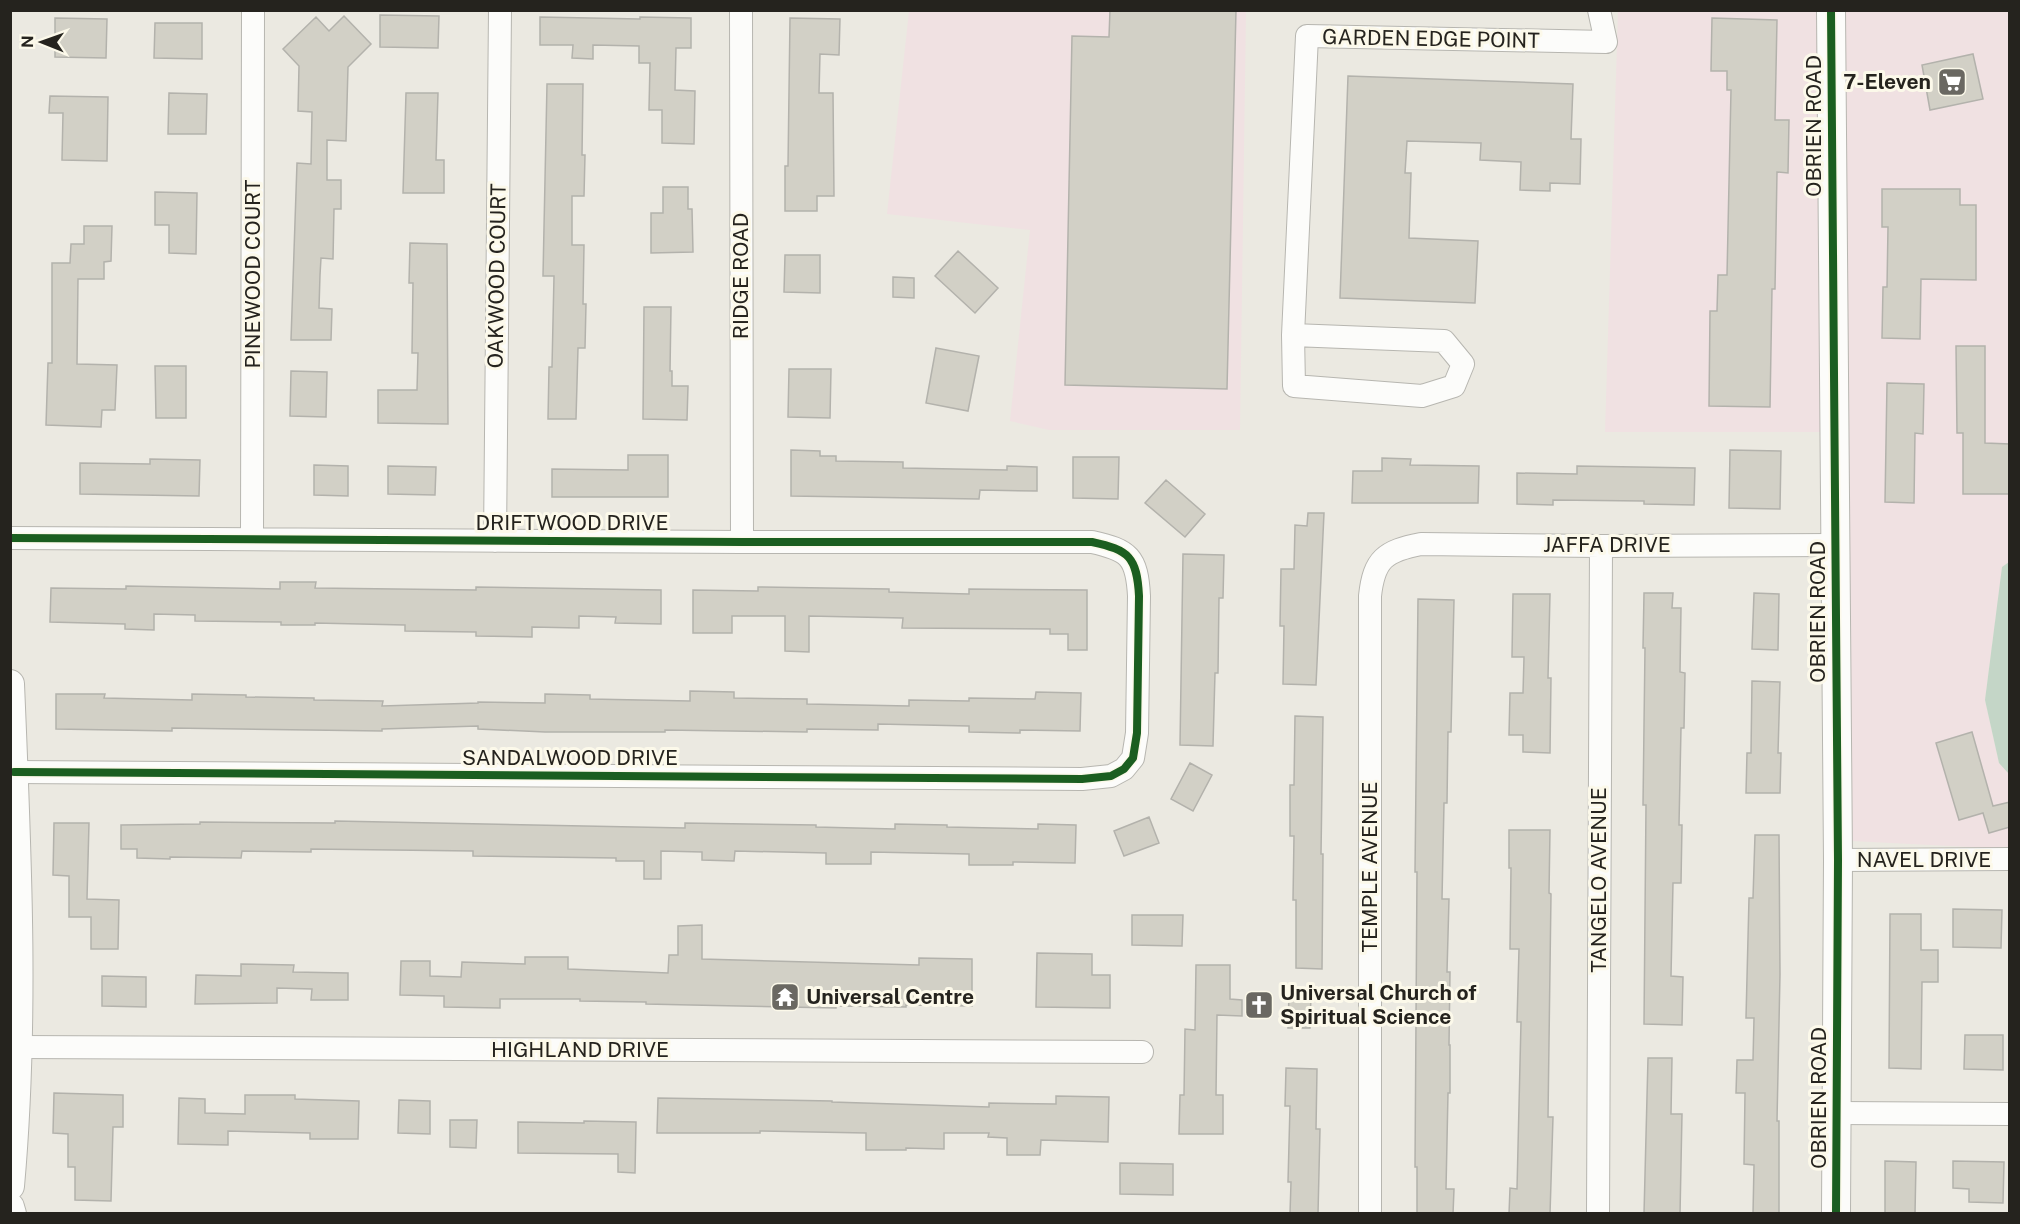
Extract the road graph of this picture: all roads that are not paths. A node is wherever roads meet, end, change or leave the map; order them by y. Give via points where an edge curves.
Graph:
1 (253, 10) edge
2 (500, 10) edge
3 (741, 10) edge
4 (1599, 10) edge
5 (1831, 10) edge
6 (1293, 334) junction
7 (10, 538) edge
8 (252, 538) junction
9 (495, 541) junction
10 (742, 542) junction
11 (1835, 545) junction
12 (1601, 546) junction
13 (1383, 558) joint
14 (10, 684) edge
15 (1124, 769) joint
16 (14, 772) junction
17 (2010, 859) edge
18 (1838, 860) junction
19 (17, 1047) junction
20 (1142, 1052) dead end
21 (1837, 1113) junction
22 (2010, 1114) edge
23 (10, 1186) edge
24 (10, 1207) edge
25 (12, 1214) edge
26 (1370, 1214) edge
27 (1598, 1214) edge
28 (1836, 1214) edge

1 - 8 street, PINEWOOD COURT
2 - 9 street, OAKWOOD COURT
3 - 10 street, RIDGE ROAD
4 - 6 street, GARDEN EDGE POINT via 1606,42 1307,36
5 - 11 street, OBRIEN ROAD
6 - 6 street, GARDEN EDGE POINT via 1294,386 1422,396 1454,386 1464,364 1444,341
7 - 8 street, DRIFTWOOD DRIVE
8 - 9 street, DRIFTWOOD DRIVE
9 - 10 street, DRIFTWOOD DRIVE
10 - 15 street, DRIFTWOOD DRIVE via 1092,542 1115,547 1130,557 1138,576 1139,596 1137,733 1133,758
11 - 12 street, JAFFA DRIVE
11 - 18 street, OBRIEN ROAD
12 - 13 street, JAFFA DRIVE via 1421,544 1401,548
12 - 27 street, TANGELO AVENUE
13 - 26 street, TEMPLE AVENUE via 1372,576 1370,596
14 - 16 street
15 - 16 street, SANDALWOOD DRIVE via 1111,776 1082,779
16 - 19 street
17 - 18 street, NAVEL DRIVE
18 - 21 street, OBRIEN ROAD
19 - 20 street, HIGHLAND DRIVE
19 - 23 street
21 - 22 street
21 - 28 street, OBRIEN ROAD
24 - 25 street

